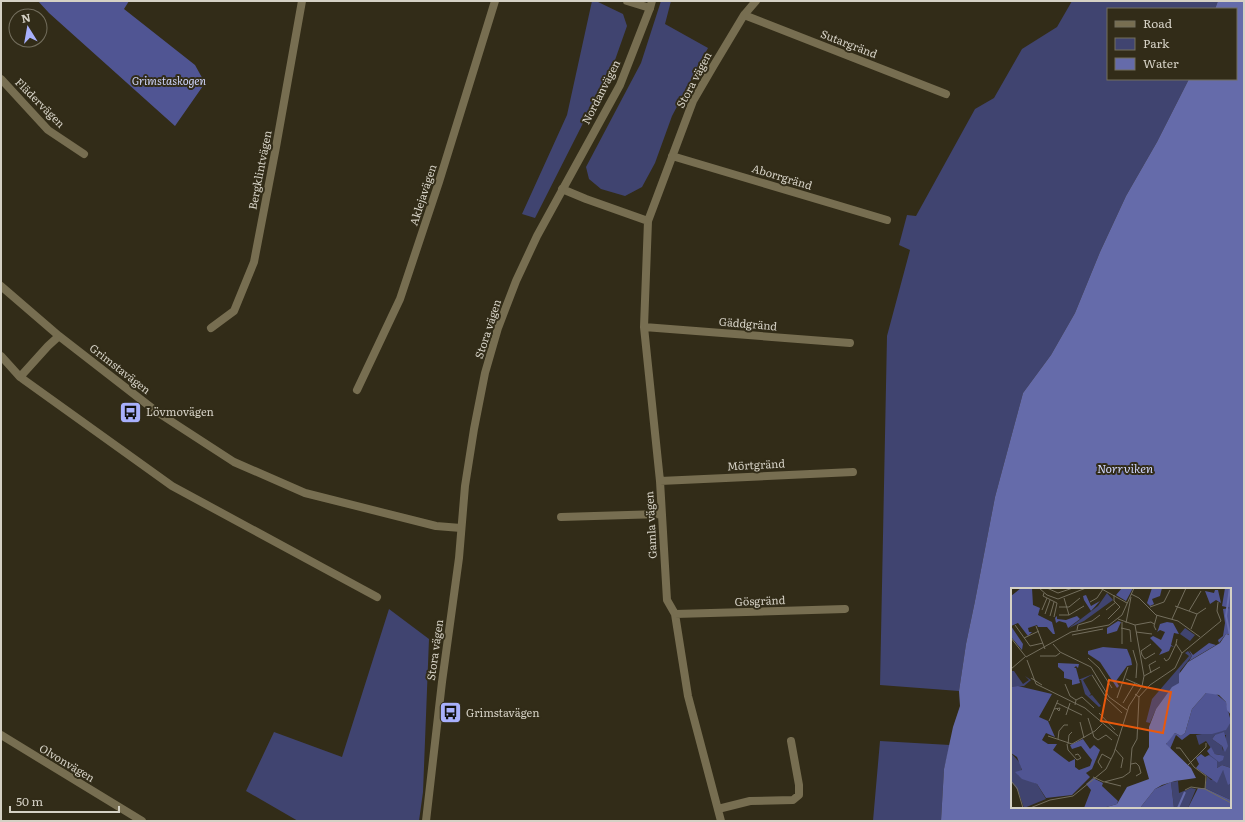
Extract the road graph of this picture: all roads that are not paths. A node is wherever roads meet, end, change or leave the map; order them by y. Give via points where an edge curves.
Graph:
1 (302, 1) edge
2 (495, 1) edge
3 (627, 1) edge
4 (756, 1) edge
5 (651, 4) edge
6 (744, 15) junction
7 (1, 79) edge
8 (946, 94) dead end
9 (84, 154) dead end
10 (672, 156) junction
11 (562, 189) junction
12 (887, 220) dead end
13 (648, 221) junction
14 (1, 286) edge
15 (644, 327) junction
16 (211, 328) dead end
17 (60, 336) junction
18 (850, 343) dead end
19 (1, 356) edge
20 (20, 377) junction
21 (357, 390) dead end
22 (853, 472) dead end
23 (660, 481) junction
24 (661, 514) junction
25 (561, 517) dead end
26 (461, 528) junction
27 (377, 598) dead end
28 (845, 609) dead end
29 (675, 614) junction
30 (1, 736) edge
31 (791, 741) dead end
32 (718, 809) junction
33 (142, 821) edge
34 (426, 821) edge
35 (722, 821) edge

1 - 16 street, Bergklintvägen via 254,262 234,311
2 - 21 street, Aklejavägen via 400,299
3 - 5 street
4 - 6 street, Stora vägen
5 - 11 street, Nordanvägen via 620,85
6 - 8 street, Sutargränd
6 - 10 street, Stora vägen via 693,101
7 - 9 street, Flädervägen via 48,130
10 - 12 street, Aborrgränd
10 - 13 street, Stora vägen
11 - 13 street
11 - 26 street, Stora vägen via 516,280 498,328 485,373 474,429
13 - 15 street, Gamla vägen
14 - 17 street, Grimstavägen
15 - 18 street, Gäddgränd
15 - 23 street, Gamla vägen
17 - 20 street
17 - 26 street, Grimstavägen via 157,412 234,462 305,493 436,526
19 - 20 street
20 - 27 street via 172,486
22 - 23 street, Mörtgränd
23 - 24 street, Gamla vägen
24 - 25 street
24 - 29 street, Gamla vägen via 667,600
26 - 34 street, Stora vägen
28 - 29 street, Gösgränd
29 - 32 street, Gamla vägen via 688,696
30 - 33 street, Olvonvägen
31 - 32 street via 799,786 798,795 793,800 750,801
32 - 35 street, Gamla vägen

